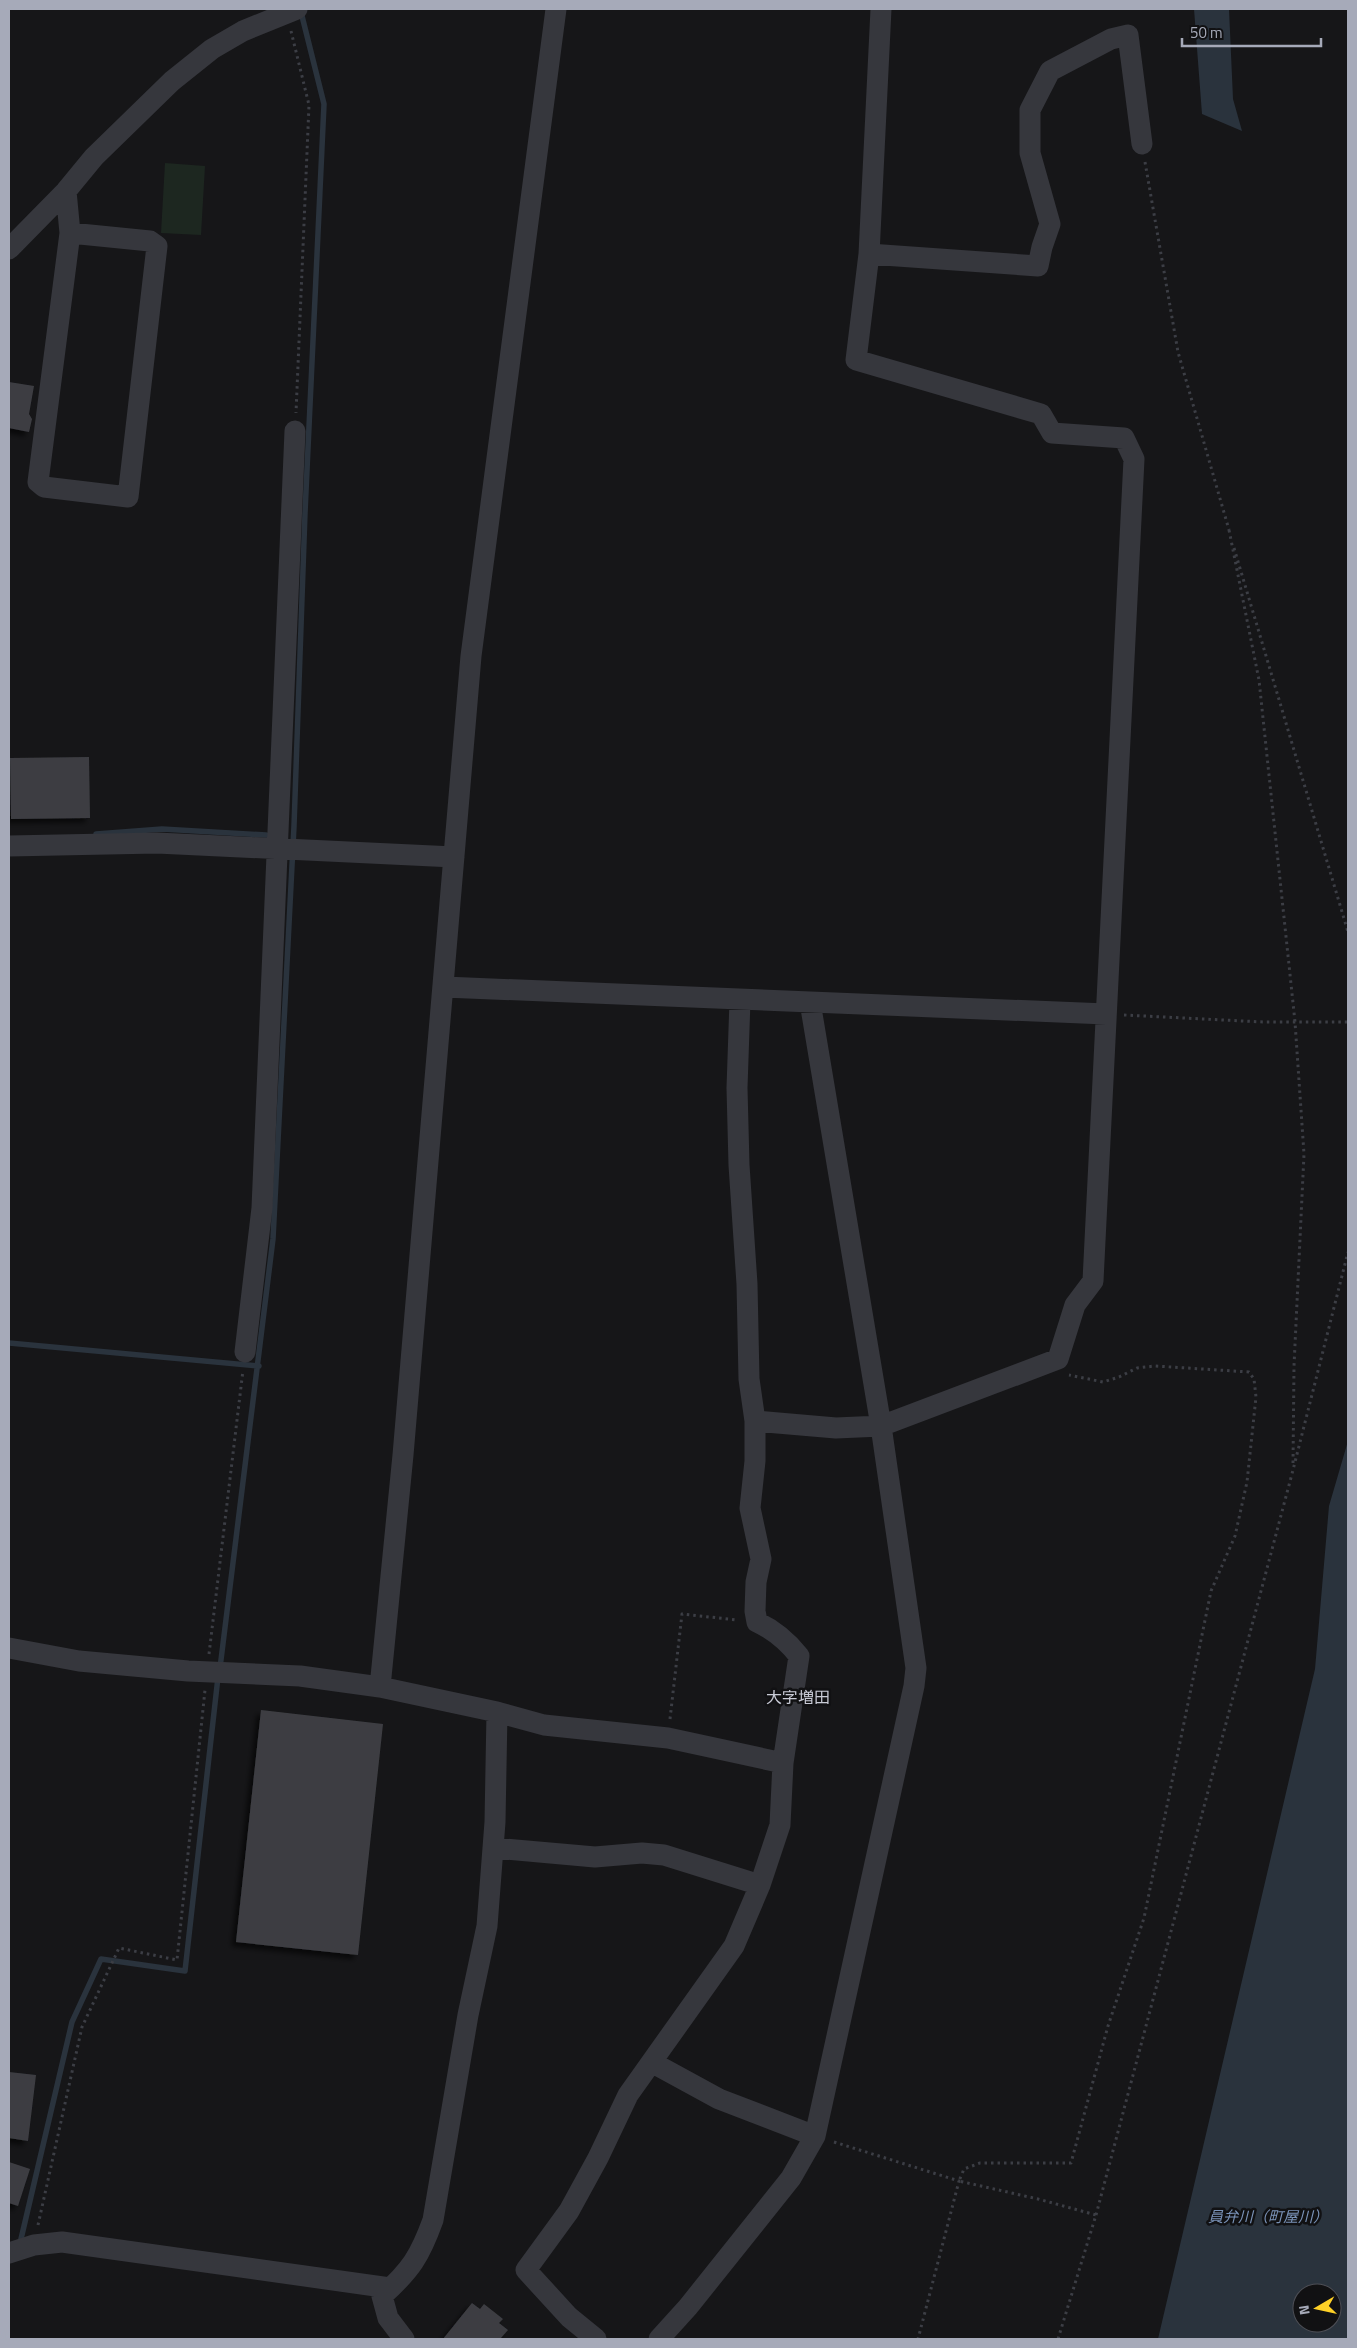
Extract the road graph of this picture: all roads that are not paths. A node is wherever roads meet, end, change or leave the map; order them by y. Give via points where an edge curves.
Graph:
1 (556, 9) edge
2 (881, 9) edge
3 (292, 11) edge
4 (1142, 144) road end
5 (66, 191) junction
6 (70, 233) junction
7 (9, 250) edge
8 (869, 254) junction
9 (295, 431) road end
10 (9, 846) edge
11 (279, 850) junction
12 (454, 857) junction
13 (444, 987) junction
14 (740, 1000) junction
15 (810, 1002) junction
16 (1106, 1014) junction
17 (245, 1352) dead end
18 (755, 1421) junction
19 (881, 1426) junction
20 (9, 1648) edge
21 (380, 1687) junction
22 (497, 1712) junction
23 (783, 1763) junction
24 (493, 1848) junction
25 (760, 1885) junction
26 (654, 2063) junction
27 (815, 2136) junction
28 (9, 2253) edge
29 (390, 2288) junction
30 (404, 2339) edge
31 (596, 2339) edge
32 (659, 2339) edge

1 - 12 street via 485,537
2 - 8 street
3 - 5 street via 243,30 212,49 172,81 94,157
4 - 8 street via 1128,35 1111,39 1050,71 1030,110 1030,153 1050,224 1038,266
5 - 6 street
5 - 7 street
6 - 6 street via 150,241 157,246 128,498 44,487 38,482
8 - 16 street via 856,360 1041,414 1052,433 1124,438 1134,459
9 - 11 street
10 - 11 street via 157,843
11 - 12 street
11 - 17 street via 262,1208
12 - 13 street
13 - 14 street
13 - 21 street
14 - 15 street
14 - 18 street via 739,1165 749,1379
15 - 16 street
15 - 19 street
16 - 19 street via 1093,1281 1075,1305 1058,1359
18 - 19 street via 836,1428
18 - 23 street via 750,1508 761,1559 755,1611 758,1622 799,1656
19 - 27 street via 916,1668
20 - 21 street via 79,1661 300,1676
21 - 22 street
22 - 23 street via 544,1725 668,1738
22 - 24 street
23 - 25 street via 780,1825
24 - 25 street via 596,1857 642,1853 664,1855
24 - 29 street via 487,1926 468,2015 433,2220 421,2252
25 - 26 street via 734,1946
26 - 27 street via 719,2099
26 - 31 street via 628,2096 569,2211 526,2270 569,2317
27 - 32 street via 791,2178 688,2308
28 - 29 street via 34,2245 62,2242
29 - 30 street via 382,2296 388,2318

